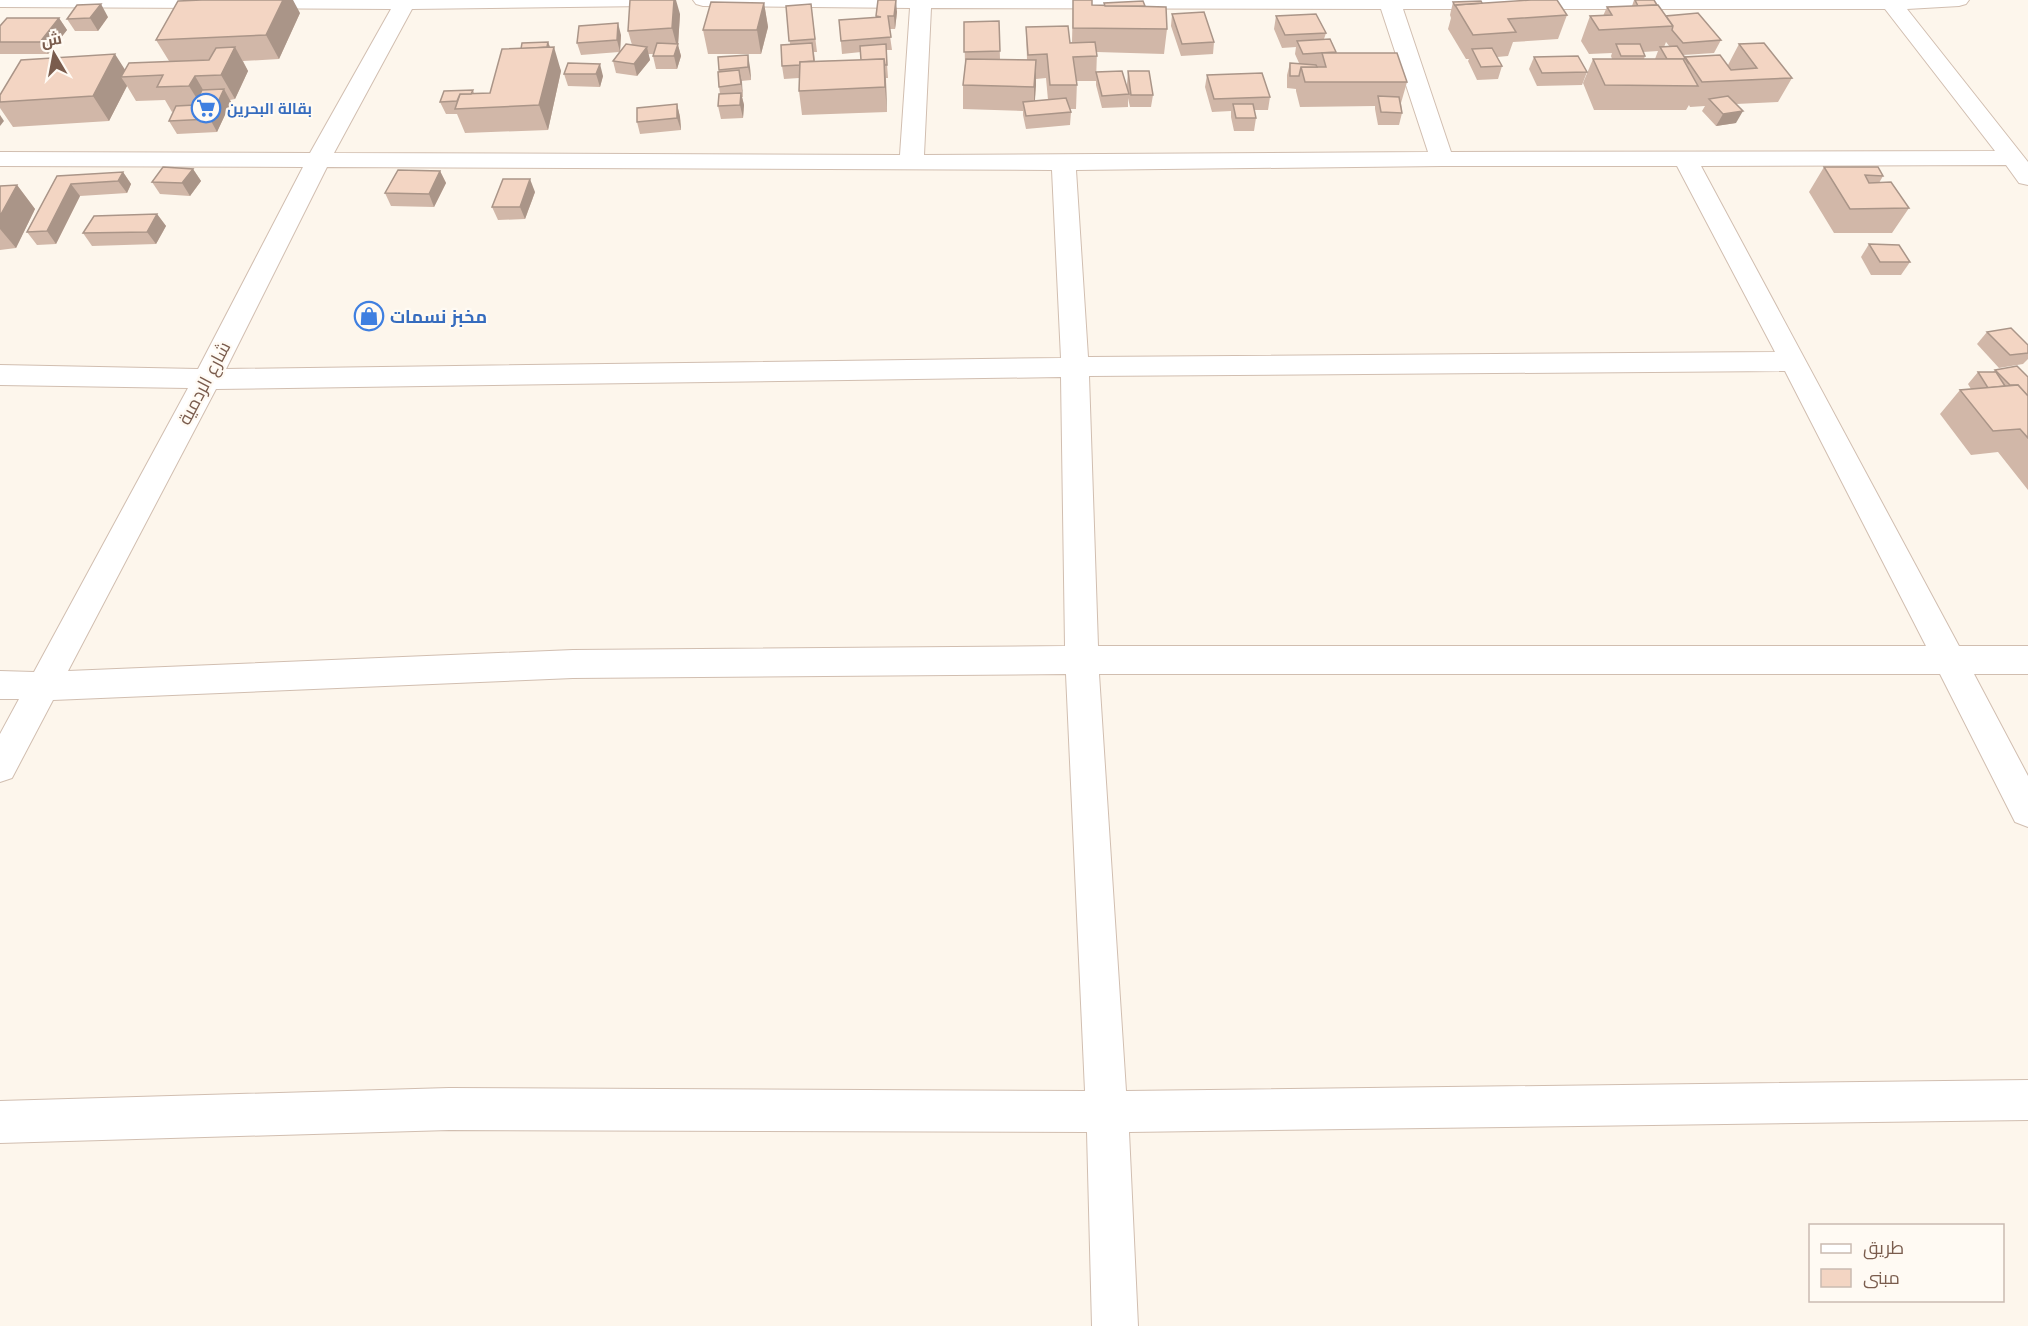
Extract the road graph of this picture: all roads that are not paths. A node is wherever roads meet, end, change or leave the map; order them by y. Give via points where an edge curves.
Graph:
1 (649, 0) edge
2 (703, 0) edge
3 (1959, 0) edge
4 (0, 1) edge
5 (406, 1) edge
6 (921, 1) edge
7 (1390, 1) edge
8 (1890, 2) edge
9 (1685, 158) junction
10 (2012, 158) junction
11 (0, 159) edge
12 (318, 159) junction
13 (1442, 159) junction
14 (912, 162) junction
15 (1064, 163) junction
16 (2028, 178) edge
17 (1794, 361) junction
18 (1075, 368) junction
19 (0, 375) edge
20 (207, 379) junction
21 (1949, 658) junction
22 (1082, 660) junction
23 (2028, 660) edge
24 (0, 685) edge
25 (43, 686) junction
26 (0, 767) edge
27 (2028, 811) edge
28 (2028, 1100) edge
29 (1107, 1112) junction
30 (0, 1122) edge
31 (1116, 1326) edge

1 - 5 street
2 - 6 street
3 - 8 street
4 - 5 street
5 - 12 street, شارع الردمية
6 - 7 street
6 - 14 street
7 - 8 street
7 - 13 street
8 - 10 street
9 - 10 street
9 - 13 street
9 - 17 street
10 - 16 street
11 - 12 street
12 - 14 street
12 - 20 street, شارع الردمية
13 - 15 street
14 - 15 street
15 - 18 street
17 - 18 street
17 - 21 street
18 - 20 street
18 - 22 street
19 - 20 street
20 - 25 street, شارع الردمية
21 - 22 street
21 - 23 street
21 - 27 street
22 - 25 street via 573,664
22 - 29 street
24 - 25 street
25 - 26 street, شارع الردمية
28 - 29 street
29 - 30 street via 449,1109
29 - 31 street

